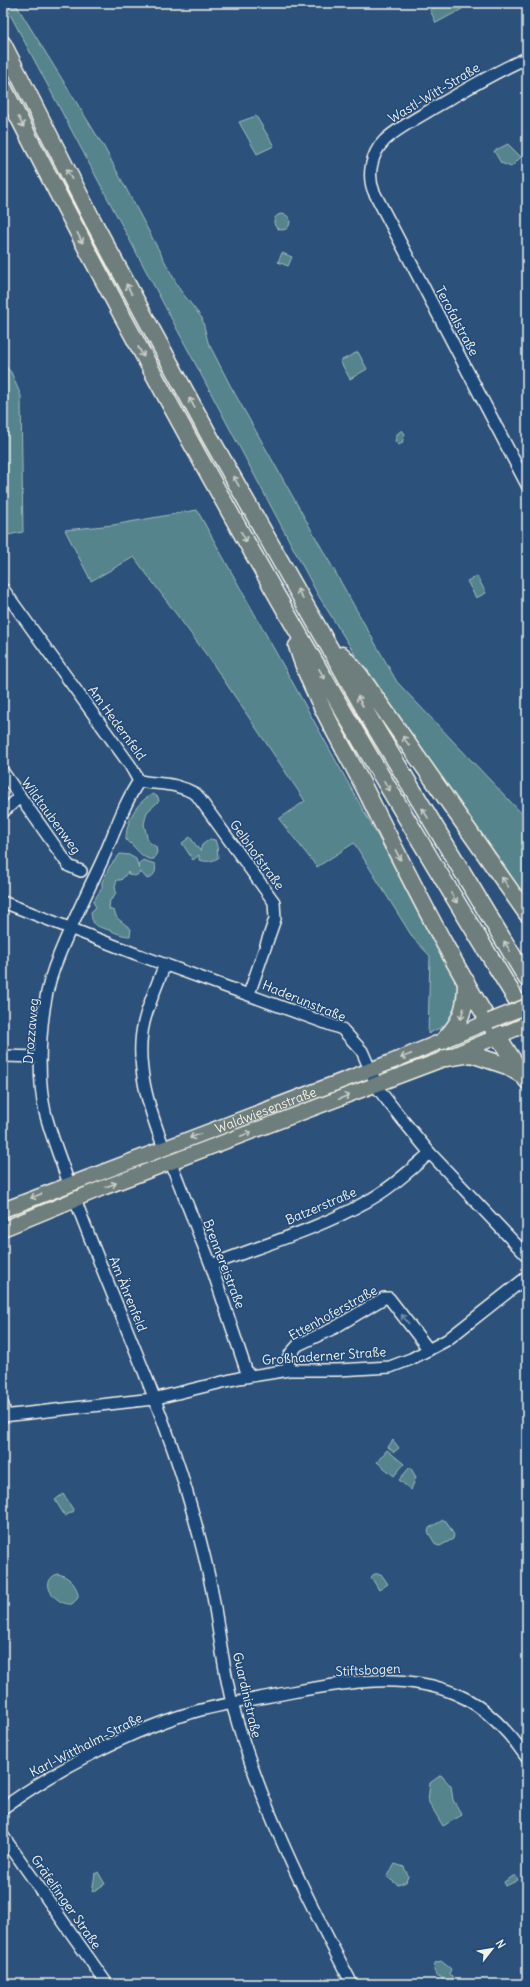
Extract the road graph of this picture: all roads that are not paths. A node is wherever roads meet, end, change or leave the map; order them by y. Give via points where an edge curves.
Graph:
1 (3, 44) edge
2 (527, 58) edge
3 (3, 87) edge
4 (371, 167) joint
5 (527, 485) edge
6 (3, 589) edge
7 (288, 616) junction
8 (319, 628) junction
9 (3, 772) edge
10 (139, 780) junction
11 (20, 797) junction
12 (3, 812) edge
13 (82, 871) dead end
14 (3, 902) edge
15 (527, 914) edge
16 (70, 929) junction
17 (165, 964) junction
18 (527, 979) edge
19 (466, 980) junction
20 (248, 994) junction
21 (527, 1006) edge
22 (527, 1017) edge
23 (490, 1021) junction
24 (527, 1024) edge
25 (500, 1037) junction
26 (443, 1041) junction
27 (3, 1056) edge
28 (40, 1057) junction
29 (446, 1058) junction
30 (370, 1070) junction
31 (525, 1079) edge
32 (376, 1085) junction
33 (164, 1148) junction
34 (430, 1153) junction
35 (170, 1163) junction
36 (69, 1184) junction
37 (75, 1199) junction
38 (3, 1210) edge
39 (3, 1229) edge
40 (527, 1256) edge
41 (211, 1265) junction
42 (527, 1277) edge
43 (429, 1350) junction
44 (289, 1370) junction
45 (248, 1376) junction
46 (153, 1399) junction
47 (4, 1412) edge
48 (232, 1704) junction
49 (527, 1758) edge
50 (3, 1808) edge
51 (3, 1836) edge
52 (107, 1984) edge
53 (352, 1984) edge

8 -> 1 highway via 97,230
2 - 4 street, Wastl-Witt-Straße via 489,75 412,121 384,141
3 -> 7 highway via 76,232
4 - 5 street, Terofalstraße via 373,189
6 - 10 street, Am Hedernfeld via 128,761
7 -> 19 highway via 301,657 320,701 407,873
7 -> 22 highway via 428,857
15 -> 8 highway via 359,674
18 -> 8 highway via 426,813
9 - 11 street, Wildtaubenweg
10 - 16 street, Am Hedernfeld
10 - 20 street, Gelbhofstraße via 168,783 196,794 274,902 275,919
11 - 12 street
11 - 13 street, Wildtaubenweg via 69,866
14 - 16 street, Haderunstraße
16 - 17 street, Haderunstraße
16 - 28 street, Drozzaweg via 52,976 46,1002
17 - 20 street, Haderunstraße
17 - 33 street via 149,1006 141,1043 147,1096
19 - 23 highway
19 -> 26 highway via 466,1000 459,1022
20 - 30 street, Haderunstraße via 342,1029 362,1051
21 - 23 main road, Waldwiesenstraße, bridge
23 - 25 highway
23 - 26 main road, Waldwiesenstraße
24 - 25 main road, Waldwiesenstraße
25 - 29 main road, Waldwiesenstraße
25 - 31 highway
26 -> 30 main road, Waldwiesenstraße
27 - 28 street
28 - 36 street, Drozzaweg via 45,1110
29 - 31 highway via 471,1054 507,1066
29 - 32 main road, Waldwiesenstraße
30 - 32 street, Haderunstraße
30 -> 33 main road, Waldwiesenstraße
32 - 34 street, Haderunstraße
35 -> 32 main road, Waldwiesenstraße
33 - 36 main road, Waldwiesenstraße
34 - 40 street, Haderunstraße
34 - 41 street, Batzerstraße via 393,1185 365,1203
37 -> 35 main road, Waldwiesenstraße
35 - 41 street, Brennereistraße
36 -> 38 main road, Waldwiesenstraße
37 - 39 main road, Waldwiesenstraße
37 - 46 street, Am Ährenfeld
41 - 45 street, Brennereistraße
42 - 43 street, Großhaderner Straße via 466,1326
43 - 44 street, Großhaderner Straße via 390,1368
43 -> 44 street, Ettenhoferstraße via 389,1298 384,1298 334,1328 298,1345 288,1359
44 - 45 street, Großhaderner Straße
45 - 46 street, Großhaderner Straße
46 - 47 street, Großhaderner Straße
46 - 48 street, Guardinistraße via 196,1524 212,1590
48 - 49 street, Stiftsbogen via 319,1687 376,1681 434,1686 457,1694 477,1706 503,1729
48 - 50 street, Karl-Witthalm-Straße via 197,1712 129,1737 23,1793
48 - 53 street, Guardinistraße via 264,1798 298,1875
51 - 52 street, Gräfelfinger Straße

